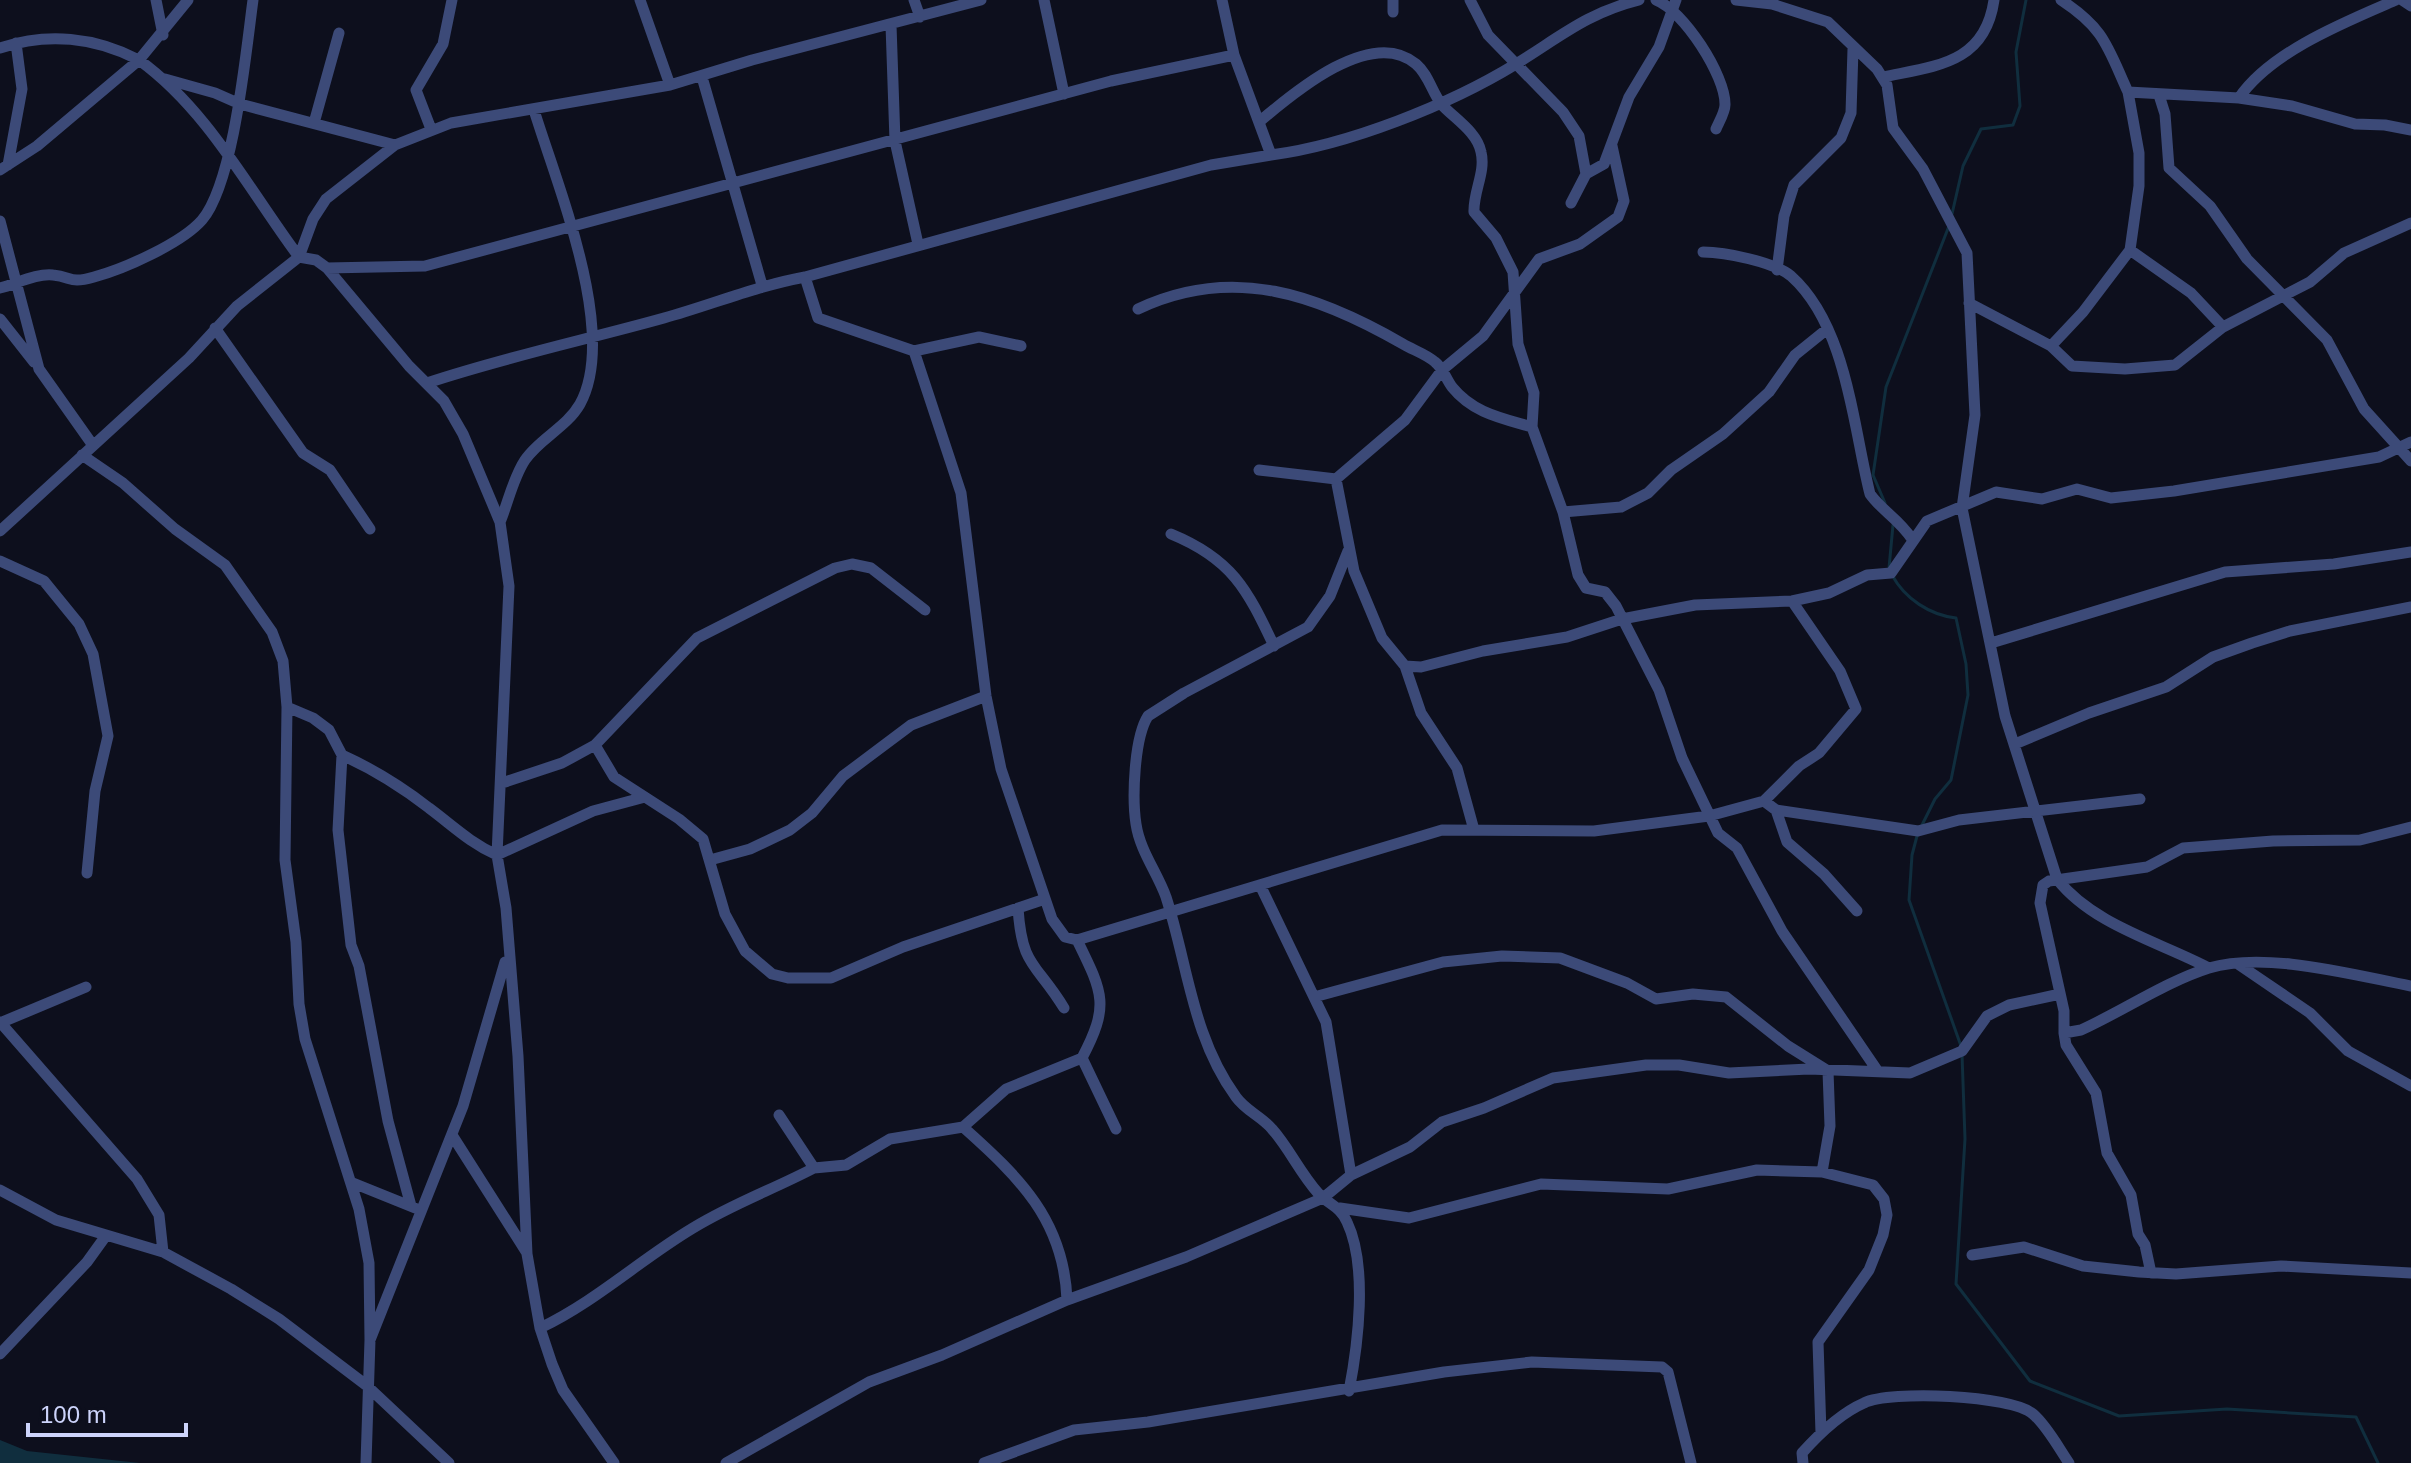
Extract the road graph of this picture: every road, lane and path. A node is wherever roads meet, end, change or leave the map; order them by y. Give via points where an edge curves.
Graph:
1 (156, 0) edge
2 (188, 0) edge
3 (253, 0) edge
4 (452, 0) edge
5 (640, 0) edge
6 (914, 0) edge
7 (981, 0) edge
8 (1044, 0) edge
9 (1222, 0) edge
10 (1470, 0) edge
11 (1639, 0) edge
12 (1656, 0) edge
13 (1736, 0) edge
14 (1994, 0) edge
15 (2061, 0) edge
16 (2396, 0) edge
17 (2402, 0) edge
18 (1675, 5) edge
19 (2076, 5) edge
20 (2411, 6) edge
21 (920, 17) junction
22 (891, 25) junction
23 (339, 33) dead end
24 (163, 35) junction
25 (16, 43) junction
26 (0, 48) edge
27 (1853, 49) junction
28 (1234, 55) junction
29 (139, 60) junction
30 (1516, 64) junction
31 (702, 77) junction
32 (1883, 77) junction
33 (165, 79) junction
34 (670, 85) junction
35 (2128, 92) junction
36 (1064, 94) junction
37 (2159, 95) junction
38 (2239, 98) junction
39 (1440, 103) junction
40 (240, 104) junction
41 (534, 110) junction
42 (1259, 122) junction
43 (314, 123) junction
44 (431, 129) junction
45 (1716, 129) dead end
46 (2411, 130) edge
47 (895, 141) junction
48 (395, 145) junction
49 (1612, 146) junction
50 (227, 153) junction
51 (1271, 155) junction
52 (4, 168) edge
53 (1586, 174) junction
54 (733, 185) junction
55 (1571, 203) dead end
56 (0, 221) edge
57 (2411, 223) edge
58 (569, 226) junction
59 (918, 244) junction
60 (2130, 250) junction
61 (1703, 252) dead end
62 (299, 257) junction
63 (327, 268) junction
64 (1777, 270) junction
65 (805, 277) junction
66 (18, 283) junction
67 (762, 285) junction
68 (0, 288) edge
69 (1513, 291) junction
70 (2284, 296) junction
71 (1969, 303) junction
72 (1138, 309) dead end
73 (0, 319) edge
74 (2223, 327) junction
75 (215, 328) junction
76 (1826, 330) junction
77 (595, 337) junction
78 (1021, 346) dead end
79 (2051, 346) junction
80 (914, 351) junction
81 (39, 369) junction
82 (1442, 370) junction
83 (427, 383) junction
84 (1532, 427) junction
85 (2411, 442) edge
86 (92, 444) junction
87 (2398, 449) junction
88 (82, 455) junction
89 (2411, 461) edge
90 (1259, 470) dead end
91 (1336, 479) junction
92 (1962, 508) junction
93 (1563, 512) junction
94 (500, 522) junction
95 (370, 529) dead end
96 (0, 531) edge
97 (1171, 534) dead end
98 (1912, 539) junction
99 (2408, 550) edge
100 (1348, 551) junction
101 (0, 561) edge
102 (1792, 601) junction
103 (2411, 607) edge
104 (925, 610) dead end
105 (1622, 619) junction
106 (1991, 643) junction
107 (1274, 646) junction
108 (1405, 666) junction
109 (986, 696) junction
110 (287, 707) junction
111 (2015, 744) junction
112 (595, 745) junction
113 (342, 755) junction
114 (502, 783) junction
115 (645, 797) junction
116 (2140, 799) dead end
117 (1764, 801) junction
118 (1776, 810) junction
119 (2038, 811) junction
120 (1709, 816) junction
121 (2411, 827) edge
122 (1474, 830) junction
123 (497, 855) junction
124 (710, 860) junction
125 (87, 873) dead end
126 (2057, 879) junction
127 (1260, 885) junction
128 (1045, 899) junction
129 (1018, 908) junction
130 (1857, 911) dead end
131 (1170, 913) junction
132 (1077, 940) junction
133 (507, 953) junction
134 (2238, 964) junction
135 (2209, 968) junction
136 (2411, 986) edge
137 (86, 987) dead end
138 (2060, 994) junction
139 (1314, 997) junction
140 (1064, 1008) dead end
141 (0, 1023) edge
142 (2064, 1033) junction
143 (1082, 1058) junction
144 (1877, 1070) junction
145 (1828, 1071) junction
146 (2411, 1086) edge
147 (779, 1115) dead end
148 (963, 1127) junction
149 (1116, 1129) dead end
150 (452, 1135) junction
151 (814, 1168) junction
152 (1822, 1172) junction
153 (1351, 1175) junction
154 (353, 1183) junction
155 (0, 1190) edge
156 (1323, 1198) junction
157 (416, 1208) junction
158 (1340, 1208) junction
159 (105, 1237) junction
160 (163, 1252) junction
161 (527, 1254) junction
162 (1972, 1255) dead end
163 (2151, 1273) junction
164 (2411, 1273) edge
165 (1067, 1300) junction
166 (540, 1328) junction
167 (370, 1340) junction
168 (0, 1354) edge
169 (366, 1385) junction
170 (1349, 1391) junction
171 (1821, 1433) junction
172 (366, 1463) edge
173 (449, 1463) edge
174 (614, 1463) edge
175 (726, 1463) edge
176 (984, 1463) edge
177 (1691, 1463) edge
178 (1803, 1463) edge
179 (2069, 1463) edge

1 - 24 street
2 - 24 street
3 - 40 street
4 - 44 street via 443,44 416,90
5 - 34 street
6 - 21 street
7 - 21 street
8 - 36 street
9 - 28 street
10 - 30 street via 1488,35
11 - 30 street via 1590,15
12 - 18 street
13 - 27 street via 1808,13 1828,22
14 - 32 street via 1982,36 1968,51 1947,64
15 - 19 street
16 - 38 street via 2307,43 2248,84
17 - 20 street
18 - 45 street via 1699,41 1723,94 1725,106
18 - 49 street via 1659,47 1629,97
19 - 35 street via 2103,35
21 - 22 street
22 - 31 street
22 - 47 street
23 - 43 street
24 - 29 street
25 - 26 street
25 - 29 street via 87,39
25 - 52 street via 22,89
27 - 32 street
27 - 64 street via 1851,113 1841,138 1794,185
28 - 36 street
28 - 42 street
29 - 33 street
29 - 52 street
30 - 39 street
30 - 53 street via 1572,124 1583,147
31 - 34 street
31 - 54 street
32 - 71 street via 1893,128 1923,169 1967,253
33 - 40 street
33 - 50 street
34 - 41 street
35 - 37 street
35 - 60 street via 2139,153
36 - 47 street
37 - 38 street
37 - 70 street via 2169,168 2222,220 2247,259
38 - 46 street via 2355,124
39 - 42 street via 1415,63 1393,54 1378,55 1315,77
39 - 51 street via 1338,141
39 - 69 street via 1482,153 1474,212 1508,261
40 - 43 street
40 - 50 street
41 - 44 street
41 - 58 street
42 - 51 street
43 - 48 street
44 - 48 street
47 - 54 street
47 - 59 street
48 - 62 street via 326,199
49 - 53 street via 1604,164
49 - 69 street via 1623,185 1623,210 1580,244 1539,259
50 - 62 street
50 - 66 street via 208,210 183,234 96,277 68,281 47,275
51 - 59 street via 1211,165
53 - 55 street
54 - 58 street
54 - 67 street
56 - 66 street
57 - 70 street via 2344,253
58 - 63 street via 425,266
58 - 77 street via 590,295
59 - 65 street
60 - 74 street via 2191,293
60 - 79 street
61 - 64 street via 1733,255
62 - 63 street
62 - 75 street
63 - 83 street
64 - 76 street via 1802,289
65 - 67 street
65 - 80 street via 822,321
66 - 68 street
66 - 81 street
67 - 77 street
69 - 82 street via 1483,336
69 - 84 street via 1518,344 1534,393
70 - 74 street
70 - 87 street via 2327,340 2364,409
71 - 79 street
71 - 92 street via 1975,415
72 - 82 street via 1223,286 1255,287 1330,306 1384,331
73 - 81 street
74 - 79 street via 2169,367 2072,366
75 - 86 street
75 - 95 street via 303,453 330,470
76 - 93 street via 1795,355 1769,392 1648,493 1621,507
76 - 98 street via 1852,404 1870,494 1898,518
77 - 83 street
77 - 94 street via 591,372 579,405 525,459
78 - 80 street via 979,337
80 - 109 street via 961,493
81 - 86 street
82 - 84 street via 1478,411
82 - 91 street via 1405,420
83 - 94 street via 463,434
84 - 93 street
85 - 87 street
86 - 88 street
87 - 89 street
87 - 92 street via 2355,462 2174,491 2111,498 2077,489 2042,499 1996,492
88 - 96 street
88 - 110 street via 225,565 278,646
90 - 91 street
91 - 100 street
92 - 98 street via 1927,521
92 - 106 street
93 - 105 street via 1578,575 1586,588 1610,596
94 - 114 street via 509,586
97 - 107 street via 1229,567
98 - 102 street via 1891,573 1867,575 1829,593
99 - 106 street via 2334,564 2225,572
100 - 107 street via 1315,620
100 - 108 street via 1382,638
101 - 125 street via 44,581 73,615 93,654 108,736 95,791
102 - 105 street via 1705,603
102 - 117 street via 1840,671 1856,709 1819,753
103 - 111 street via 2290,631 2239,648 2213,657 2166,687
104 - 112 street via 871,568 835,568 697,638
105 - 108 street via 1567,637
105 - 120 street via 1659,690
106 - 111 street
107 - 131 street via 1184,693 1145,722 1135,787 1136,828
108 - 122 street via 1425,721 1457,768
109 - 124 street via 911,725 843,776 790,830
109 - 128 street via 1001,769
110 - 113 street via 329,730
110 - 154 street via 284,850 299,1004 310,1058
111 - 119 street
112 - 114 street via 562,763
112 - 115 street via 614,777
113 - 123 street via 379,773 472,844
113 - 157 street via 338,830 351,945 388,1121
114 - 123 street
115 - 123 street via 593,811
115 - 124 street via 693,829
116 - 119 street
117 - 118 street
117 - 120 street
118 - 119 street via 1918,831
118 - 130 street via 1787,842
119 - 126 street
120 - 122 street via 1594,831
120 - 144 street via 1723,840 1737,848 1782,931
121 - 126 street via 2360,840 2183,848 2147,867
122 - 127 street via 1442,830
123 - 133 street
124 - 129 street via 717,896 745,951 759,966 788,978 831,978
126 - 135 street via 2100,916
126 - 138 street via 2043,885 2040,903
127 - 131 street
127 - 139 street
128 - 129 street
128 - 132 street via 1059,932
129 - 140 street via 1027,961
131 - 132 street
131 - 156 street via 1188,992 1222,1074 1247,1111 1273,1130
132 - 143 street via 1101,997 1098,1029
133 - 150 street via 485,1040
133 - 161 street via 527,1193
134 - 135 street
134 - 136 street via 2289,964
134 - 146 street via 2310,1013 2348,1051
135 - 142 street
137 - 141 street
138 - 142 street
138 - 144 street via 2009,1005 1987,1016 1962,1051 1917,1072
139 - 145 street via 1443,962 1560,958 1656,999 1726,997
139 - 153 street via 1326,1022
141 - 160 street via 137,1179 159,1215
142 - 163 street via 2096,1093 2107,1153 2131,1195
143 - 148 street via 1006,1089
143 - 149 street
144 - 145 street
145 - 152 street via 1830,1126
145 - 153 street via 1729,1073 1646,1065 1553,1078 1442,1122 1410,1147
147 - 151 street
148 - 151 street via 890,1139 846,1165
148 - 165 street via 1046,1214 1061,1255
150 - 157 street
150 - 161 street
151 - 166 street via 693,1228 573,1312
152 - 158 street via 1751,1171 1668,1189 1541,1184 1409,1218
152 - 171 street via 1873,1185 1884,1199 1887,1215 1869,1270 1818,1342
153 - 156 street
154 - 157 street
154 - 167 street via 369,1263
155 - 159 street via 56,1220
156 - 158 street
156 - 165 street via 1186,1257
157 - 167 street
158 - 170 street via 1353,1241 1360,1326
159 - 160 street
159 - 168 street
160 - 169 street via 279,1319
161 - 166 street
162 - 163 street via 2024,1247 2083,1266
163 - 164 street via 2281,1266
165 - 175 street via 869,1382
166 - 174 street via 563,1390
167 - 169 street
169 - 172 street
169 - 173 street
170 - 176 street via 1074,1430
170 - 177 street via 1532,1362 1662,1367 1668,1372
171 - 178 street via 1802,1453
171 - 179 street via 1871,1401 1933,1395 1969,1398 2033,1414

